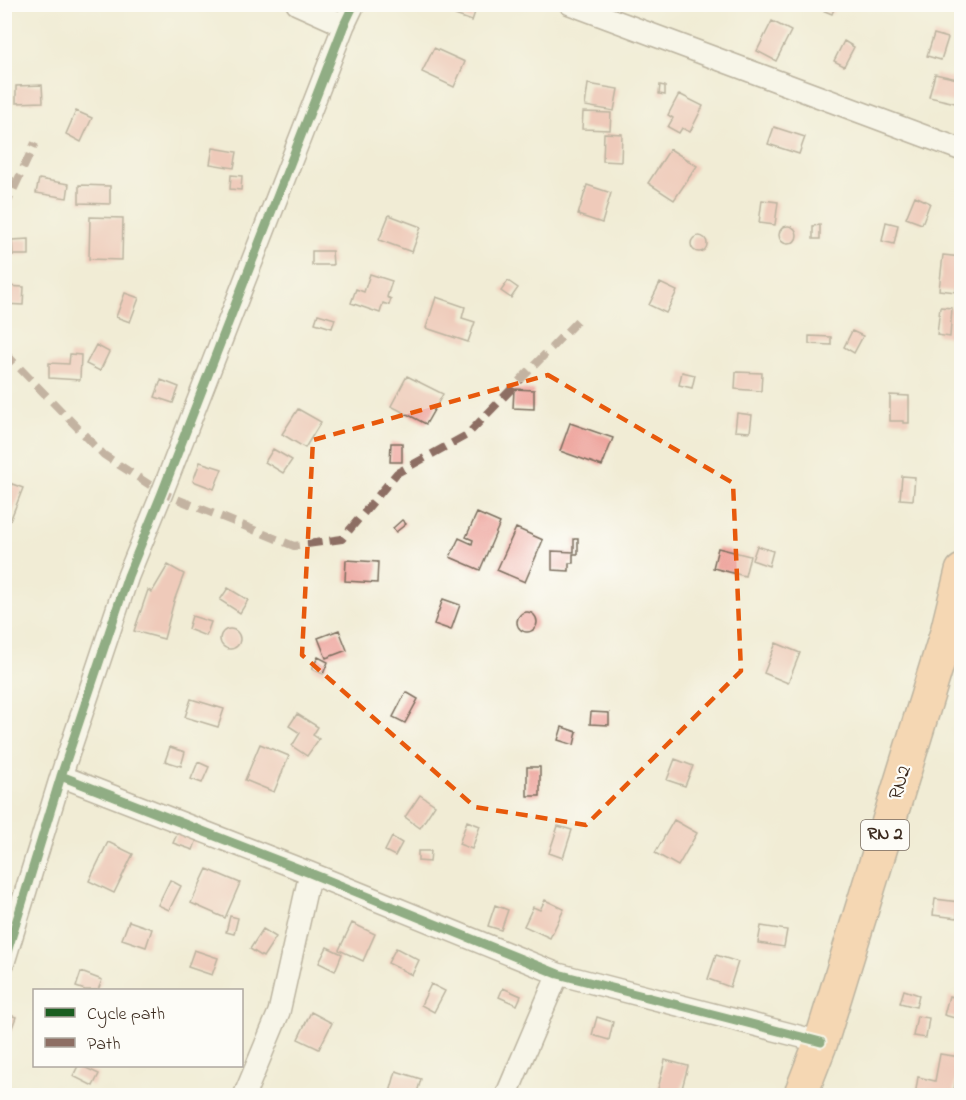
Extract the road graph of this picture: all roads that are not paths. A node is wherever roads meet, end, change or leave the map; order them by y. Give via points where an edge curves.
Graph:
1 (297, 4) edge
2 (354, 4) edge
3 (570, 4) edge
4 (344, 26) junction
5 (962, 150) edge
6 (962, 571) edge
7 (61, 776) junction
8 (310, 873) junction
9 (4, 962) edge
10 (558, 974) junction
11 (822, 1042) junction
12 (244, 1095) edge
13 (506, 1095) edge
14 (800, 1095) edge

1 - 4 street
2 - 4 street
3 - 5 street
4 - 7 street via 128,576
6 - 11 main road, RN2 / RN 2 via 947,632
7 - 8 street
7 - 9 street
8 - 10 street
8 - 12 street via 279,1012
10 - 11 street
10 - 13 street
11 - 14 main road, RN2 / RN 2

